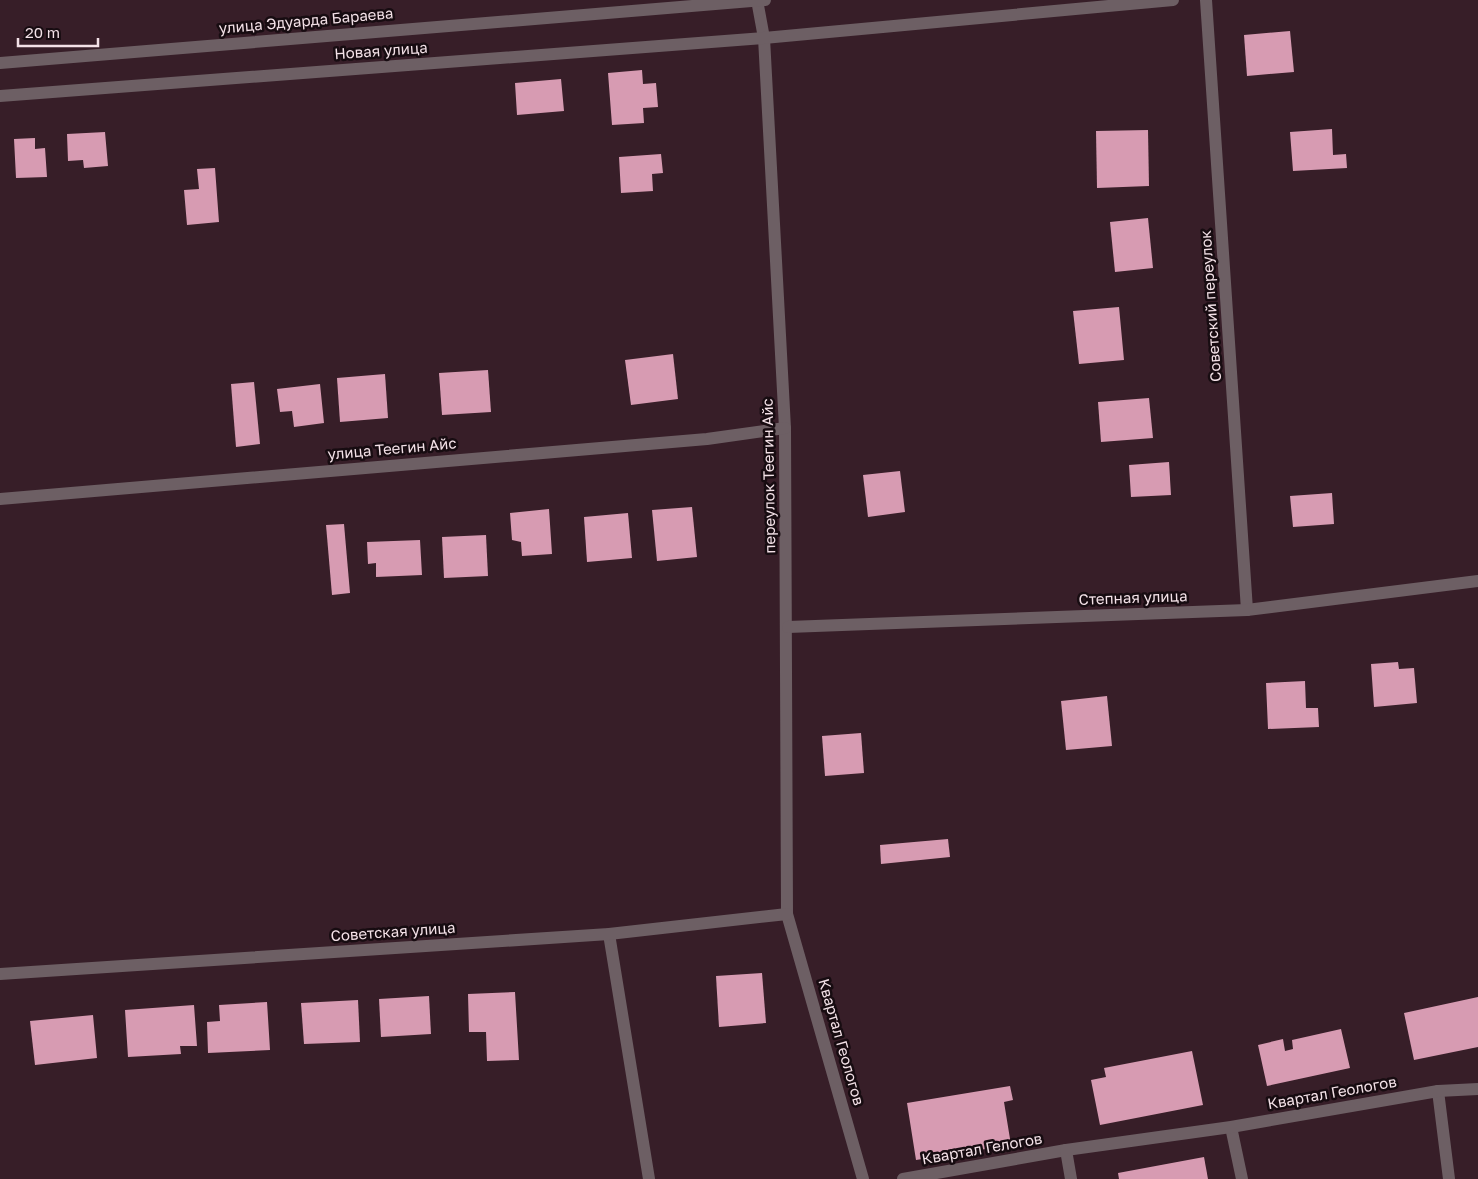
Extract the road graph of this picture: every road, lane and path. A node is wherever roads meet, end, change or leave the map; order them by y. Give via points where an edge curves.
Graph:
1 (758, 0) edge
2 (765, 0) edge
3 (1173, 0) edge
4 (1206, 0) edge
5 (764, 38) junction
6 (0, 63) edge
7 (0, 96) edge
8 (785, 428) junction
9 (0, 499) edge
10 (1478, 581) edge
11 (1247, 610) junction
12 (788, 627) junction
13 (787, 914) junction
14 (609, 934) junction
15 (0, 974) edge
16 (1478, 1089) edge
17 (1438, 1091) junction
18 (1231, 1126) junction
19 (1066, 1150) junction
20 (649, 1179) edge
21 (863, 1179) edge
22 (903, 1179) edge
23 (1071, 1179) edge
24 (1242, 1179) edge
25 (1449, 1179) edge

1 - 2 street, улица Эдуарда Бараева
1 - 5 street, переулок Теегин Айс
1 - 6 street, улица Эдуарда Бараева
3 - 5 street
4 - 11 street, Советский переулок
5 - 7 street, Новая улица
5 - 8 street, переулок Теегин Айс
8 - 9 street, улица Теегин Айс via 707,439
8 - 12 street, переулок Теегин Айс
10 - 11 street, Степная улица
11 - 12 street, Степная улица
12 - 13 street, переулок Теегин Айс
13 - 14 street, Советская улица
13 - 21 street, Квартал Геологов
14 - 15 street, Советская улица
14 - 20 street
16 - 17 street, Квартал Геологов
17 - 18 street, Квартал Геологов
17 - 25 street
18 - 19 street, Квартал Геологов
18 - 24 street
19 - 22 street, Квартал Гелогов
19 - 23 street

